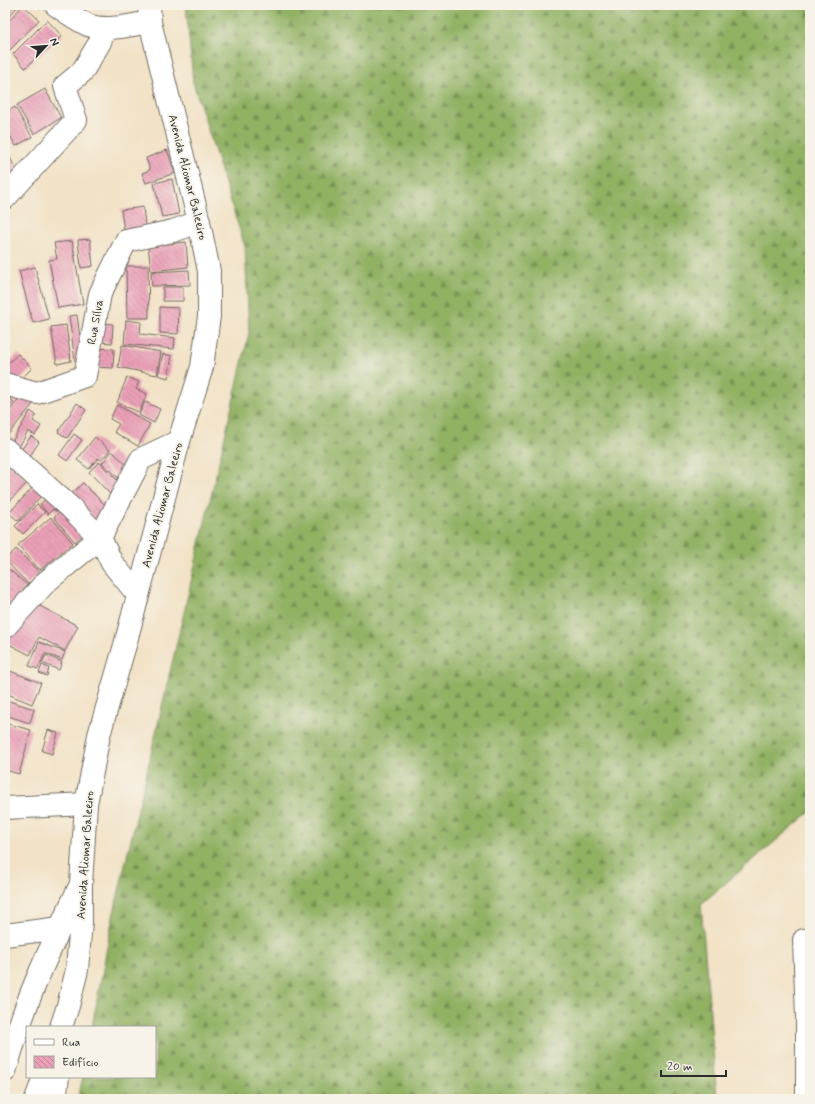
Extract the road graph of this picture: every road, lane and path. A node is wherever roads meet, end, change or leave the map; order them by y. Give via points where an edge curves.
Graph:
1 (56, 5) edge
2 (150, 13) edge
3 (105, 28) junction
4 (5, 198) edge
5 (200, 222) junction
6 (5, 384) edge
7 (179, 441) junction
8 (5, 449) edge
9 (100, 538) junction
10 (138, 595) junction
11 (5, 627) edge
12 (86, 804) junction
13 (5, 808) edge
14 (81, 884) junction
15 (60, 928) junction
16 (5, 935) edge
17 (804, 940) dead end
18 (67, 1017) edge
19 (62, 1026) edge
20 (5, 1071) edge
21 (44, 1078) edge
22 (58, 1078) edge
23 (36, 1099) edge
24 (55, 1099) edge
25 (808, 1099) edge

1 - 3 main road via 88,25
2 - 3 main road
2 - 5 main road, Avenida Aliomar Baleeiro
3 - 4 main road via 100,42 82,72 65,86 76,120
5 - 6 main road, Rua Silva via 173,231 126,241 100,294 86,376 37,393
5 - 7 main road, Avenida Aliomar Baleeiro via 209,271 209,316 202,367
7 - 9 main road via 141,459
7 - 10 main road, Avenida Aliomar Baleeiro
8 - 9 main road via 71,508
9 - 10 main road via 112,563
9 - 11 main road via 46,582
10 - 12 main road, Avenida Aliomar Baleeiro via 100,735
12 - 13 main road
12 - 14 main road, Avenida Aliomar Baleeiro
14 - 15 main road
14 - 18 main road, Avenida Aliomar Baleeiro via 77,970
15 - 16 main road
15 - 20 main road via 35,984
17 - 25 main road via 808,1017
18 - 19 main road, Avenida Aliomar Baleeiro
21 - 23 main road
22 - 24 main road

